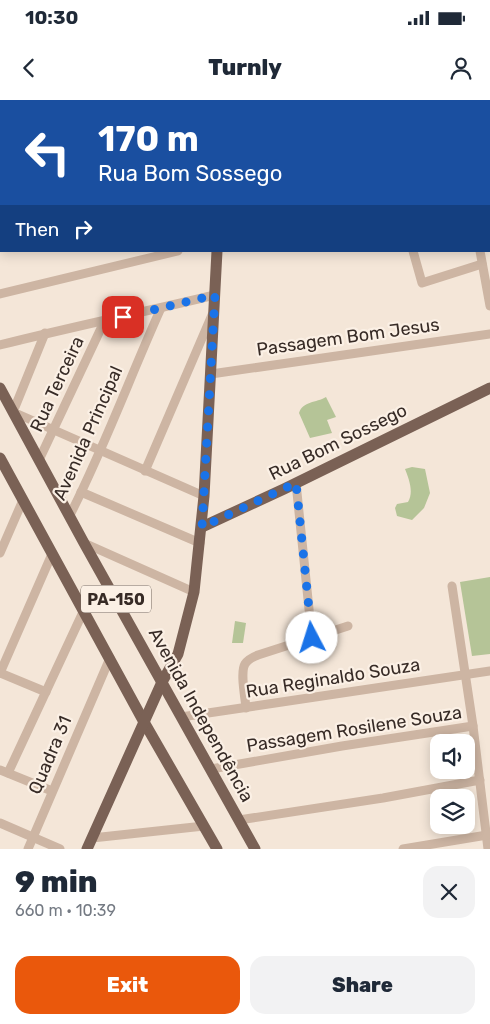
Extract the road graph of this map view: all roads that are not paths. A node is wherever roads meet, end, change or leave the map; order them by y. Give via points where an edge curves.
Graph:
1 (174, 252) edge
2 (217, 252) edge
3 (413, 252) edge
4 (480, 252) edge
5 (482, 264) junction
6 (0, 294) edge
7 (215, 295) junction
8 (490, 306) edge
9 (161, 308) junction
10 (214, 310) junction
11 (104, 322) junction
12 (45, 333) junction
13 (490, 334) edge
14 (0, 346) edge
15 (211, 374) junction
16 (0, 388) edge
17 (490, 388) edge
18 (13, 412) junction
19 (53, 431) junction
20 (100, 451) junction
21 (0, 458) edge
22 (39, 460) junction
23 (145, 471) junction
24 (296, 483) junction
25 (81, 492) junction
26 (204, 496) junction
27 (23, 500) junction
28 (70, 516) junction
29 (202, 527) junction
30 (84, 543) junction
31 (200, 543) junction
32 (0, 552) edge
33 (52, 554) junction
34 (452, 586) dead end
35 (194, 592) junction
36 (84, 610) junction
37 (348, 626) dead end
38 (312, 638) junction
39 (110, 658) junction
40 (490, 671) edge
41 (0, 672) edge
42 (466, 675) junction
43 (162, 682) junction
44 (46, 692) junction
45 (246, 708) junction
46 (181, 717) junction
47 (144, 722) junction
48 (473, 726) junction
49 (211, 769) junction
50 (4, 771) edge
51 (480, 780) junction
52 (52, 791) junction
53 (239, 820) junction
54 (0, 823) edge
55 (204, 826) junction
56 (487, 835) junction
57 (33, 837) junction
58 (249, 837) junction
59 (90, 844) edge
60 (28, 849) edge
61 (60, 849) edge
62 (217, 849) edge
63 (251, 849) edge
64 (255, 849) edge
65 (404, 849) edge
66 (488, 849) edge

1 - 6 street
2 - 7 main road
3 - 5 street via 422,283
4 - 5 street
5 - 8 street
7 - 9 street
7 - 10 main road
9 - 11 street
9 - 20 street, Avenida Principal
10 - 15 main road
10 - 23 street
11 - 12 street
11 - 19 street, Rua Terceira
12 - 14 street
12 - 18 street
13 - 15 street, Passagem Bom Jesus
15 - 26 main road
16 - 18 main road, Avenida Independência / PA-150
17 - 24 main road, Rua Bom Sossego
18 - 19 street
18 - 22 main road, Avenida Independência / PA-150
19 - 20 street
19 - 22 street, Rua Terceira
20 - 23 street
20 - 25 street, Avenida Principal
21 - 27 main road, PA-150
22 - 28 main road, Avenida Independência / PA-150
23 - 26 street
24 - 29 main road, Rua Bom Sossego
24 - 38 street
25 - 28 street, Avenida Principal
25 - 31 street
26 - 29 main road
27 - 32 street
27 - 33 main road, PA-150
28 - 30 main road, Avenida Independência / PA-150
29 - 31 main road
30 - 35 street
30 - 43 main road, Avenida Independência / PA-150
31 - 35 main road
33 - 36 main road, PA-150
33 - 41 street
34 - 42 street
35 - 43 main road via 178,654
36 - 39 main road, PA-150
36 - 44 street
37 - 38 street
38 - 45 street via 246,662 243,672
39 - 47 main road, PA-150
39 - 52 street, Quadra 31
40 - 42 street, Rua Reginaldo Souza
41 - 44 street
42 - 45 street, Rua Reginaldo Souza
42 - 48 street
43 - 46 main road, Avenida Independência / PA-150
43 - 47 main road
44 - 50 street
45 - 46 street, Rua Reginaldo Souza
46 - 49 main road, Avenida Independência / PA-150
47 - 55 main road, PA-150
47 - 59 main road
48 - 49 street, Passagem Rosilene Souza
48 - 51 street
49 - 53 main road, Avenida Independência / PA-150
50 - 52 street
51 - 53 street
51 - 56 street
52 - 57 street, Quadra 31
53 - 58 main road, Avenida Independência / PA-150
54 - 57 street
55 - 59 street
55 - 62 main road, PA-150
56 - 65 street
56 - 66 street
57 - 60 street, Quadra 31
57 - 61 street
58 - 63 main road
58 - 64 main road, Avenida Independência / PA-150

